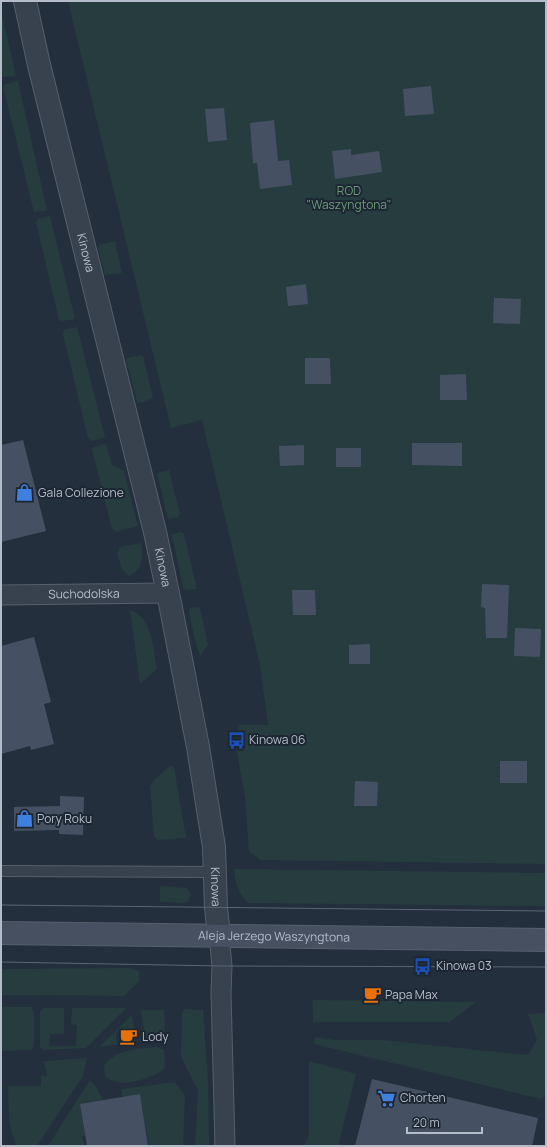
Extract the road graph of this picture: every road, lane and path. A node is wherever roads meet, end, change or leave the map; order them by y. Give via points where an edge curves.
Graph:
1 (25, 1) edge
2 (168, 593) junction
3 (1, 595) edge
4 (1, 871) edge
5 (214, 872) junction
6 (1, 933) edge
7 (219, 935) junction
8 (546, 940) edge
9 (225, 1146) edge

1 - 2 street, Kinowa
2 - 3 street, Suchodolska
2 - 5 street, Kinowa via 198,747 214,847
4 - 5 lane
5 - 7 street, Kinowa
6 - 7 main road, Aleja Jerzego Waszyngtona
7 - 8 main road, Aleja Jerzego Waszyngtona
7 - 9 street, Kinowa via 222,966

